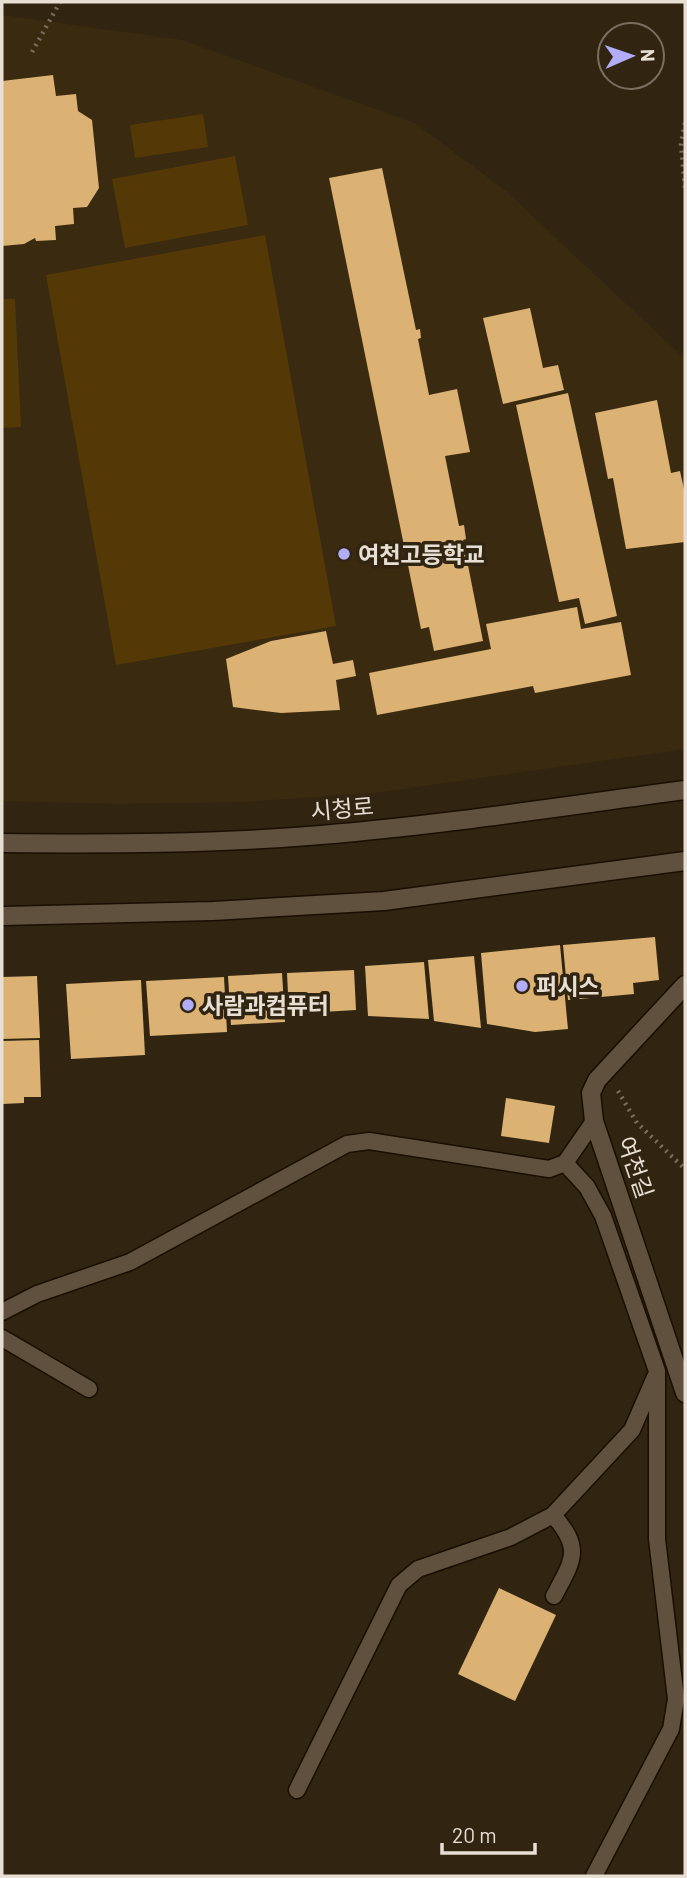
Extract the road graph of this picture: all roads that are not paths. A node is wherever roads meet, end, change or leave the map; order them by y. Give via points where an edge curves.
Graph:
1 (685, 790) edge
2 (2, 843) edge
3 (685, 861) edge
4 (2, 916) edge
5 (685, 985) edge
6 (594, 1121) junction
7 (565, 1163) junction
8 (2, 1312) edge
9 (2, 1338) edge
10 (657, 1371) junction
11 (89, 1389) dead end
12 (685, 1393) edge
13 (553, 1515) junction
14 (554, 1596) dead end
15 (296, 1790) dead end
16 (594, 1876) edge

1 - 2 street, 시청로 via 319,835 190,842
3 - 4 street via 384,901
5 - 6 street, 여천길 via 605,1069 591,1093
6 - 7 lane
6 - 12 street, 여천길
7 - 8 lane via 549,1169 369,1141 347,1144 130,1262 37,1294
7 - 10 lane via 587,1187 603,1216
9 - 11 lane
10 - 13 lane via 632,1430
10 - 16 lane via 657,1539 675,1712 671,1729
13 - 14 lane via 572,1539 574,1550
13 - 15 lane via 511,1537 409,1574 399,1585

